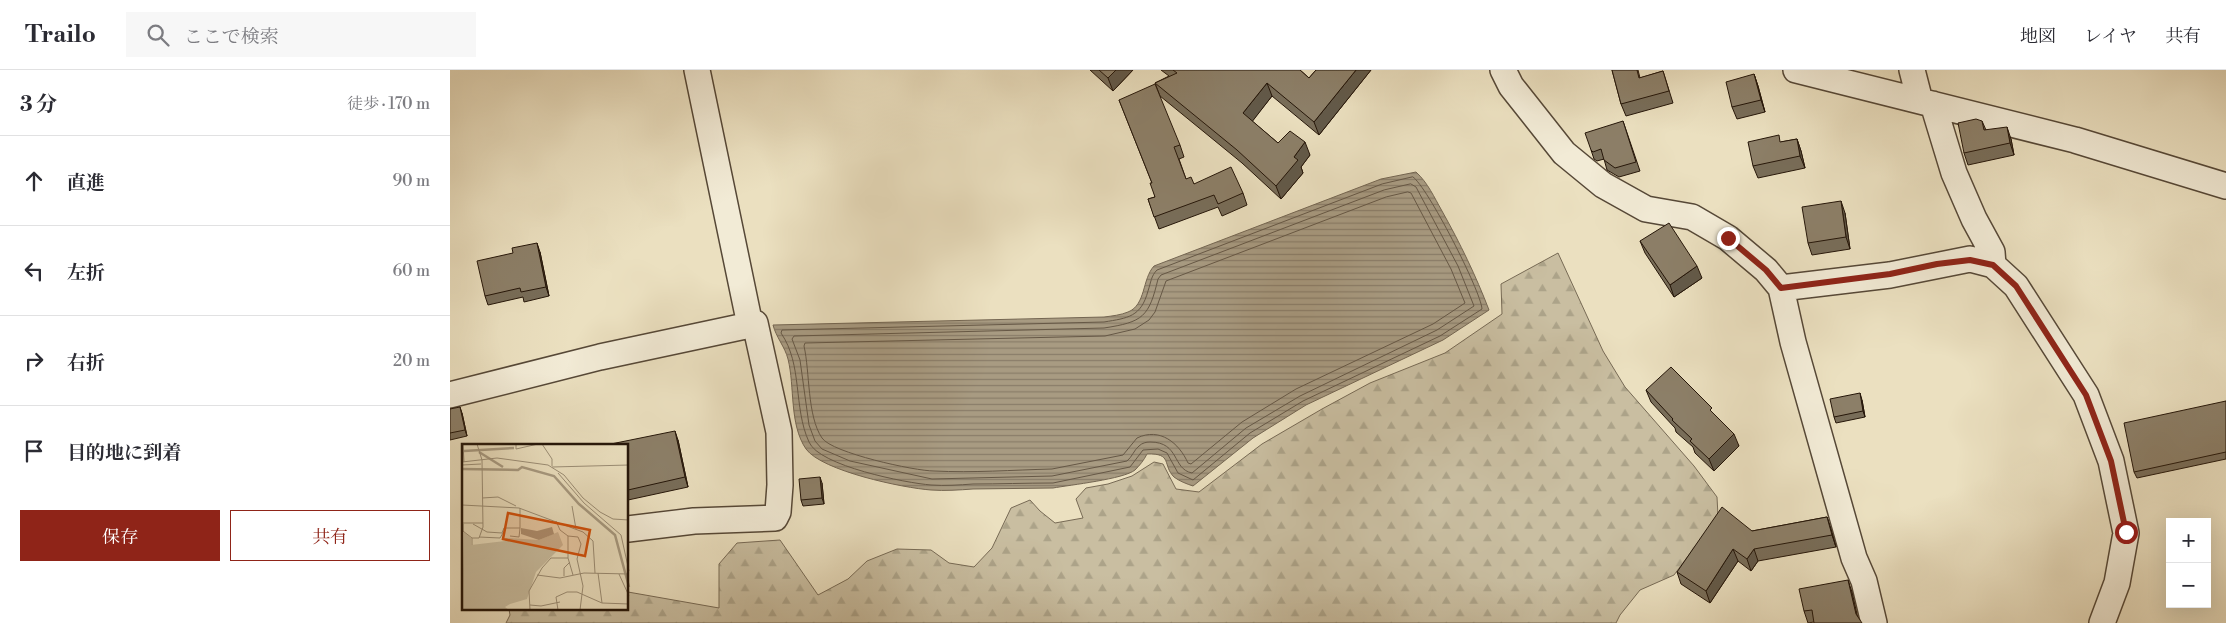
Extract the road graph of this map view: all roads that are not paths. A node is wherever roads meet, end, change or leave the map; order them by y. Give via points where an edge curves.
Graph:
1 (697, 70) edge
2 (1503, 70) edge
3 (1796, 70) edge
4 (1912, 70) edge
5 (1926, 103) junction
6 (2226, 186) edge
7 (1993, 265) junction
8 (1781, 288) junction
9 (755, 323) dead end
10 (450, 395) edge
11 (629, 530) edge
12 (1874, 623) edge
13 (2102, 623) edge

1 - 10 street via 750,324
2 - 8 street via 1510,86 1564,153 1603,186 1646,209 1692,217 1728,238 1766,270
3 - 5 street
4 - 5 street
5 - 6 street via 2075,140
5 - 7 street via 1974,219 1992,252
7 - 8 street via 1970,260
7 - 13 street via 2016,286 2086,395 2111,461 2126,532 2117,583
8 - 12 street via 1791,334
9 - 11 street via 779,432 780,485 775,518 694,521

